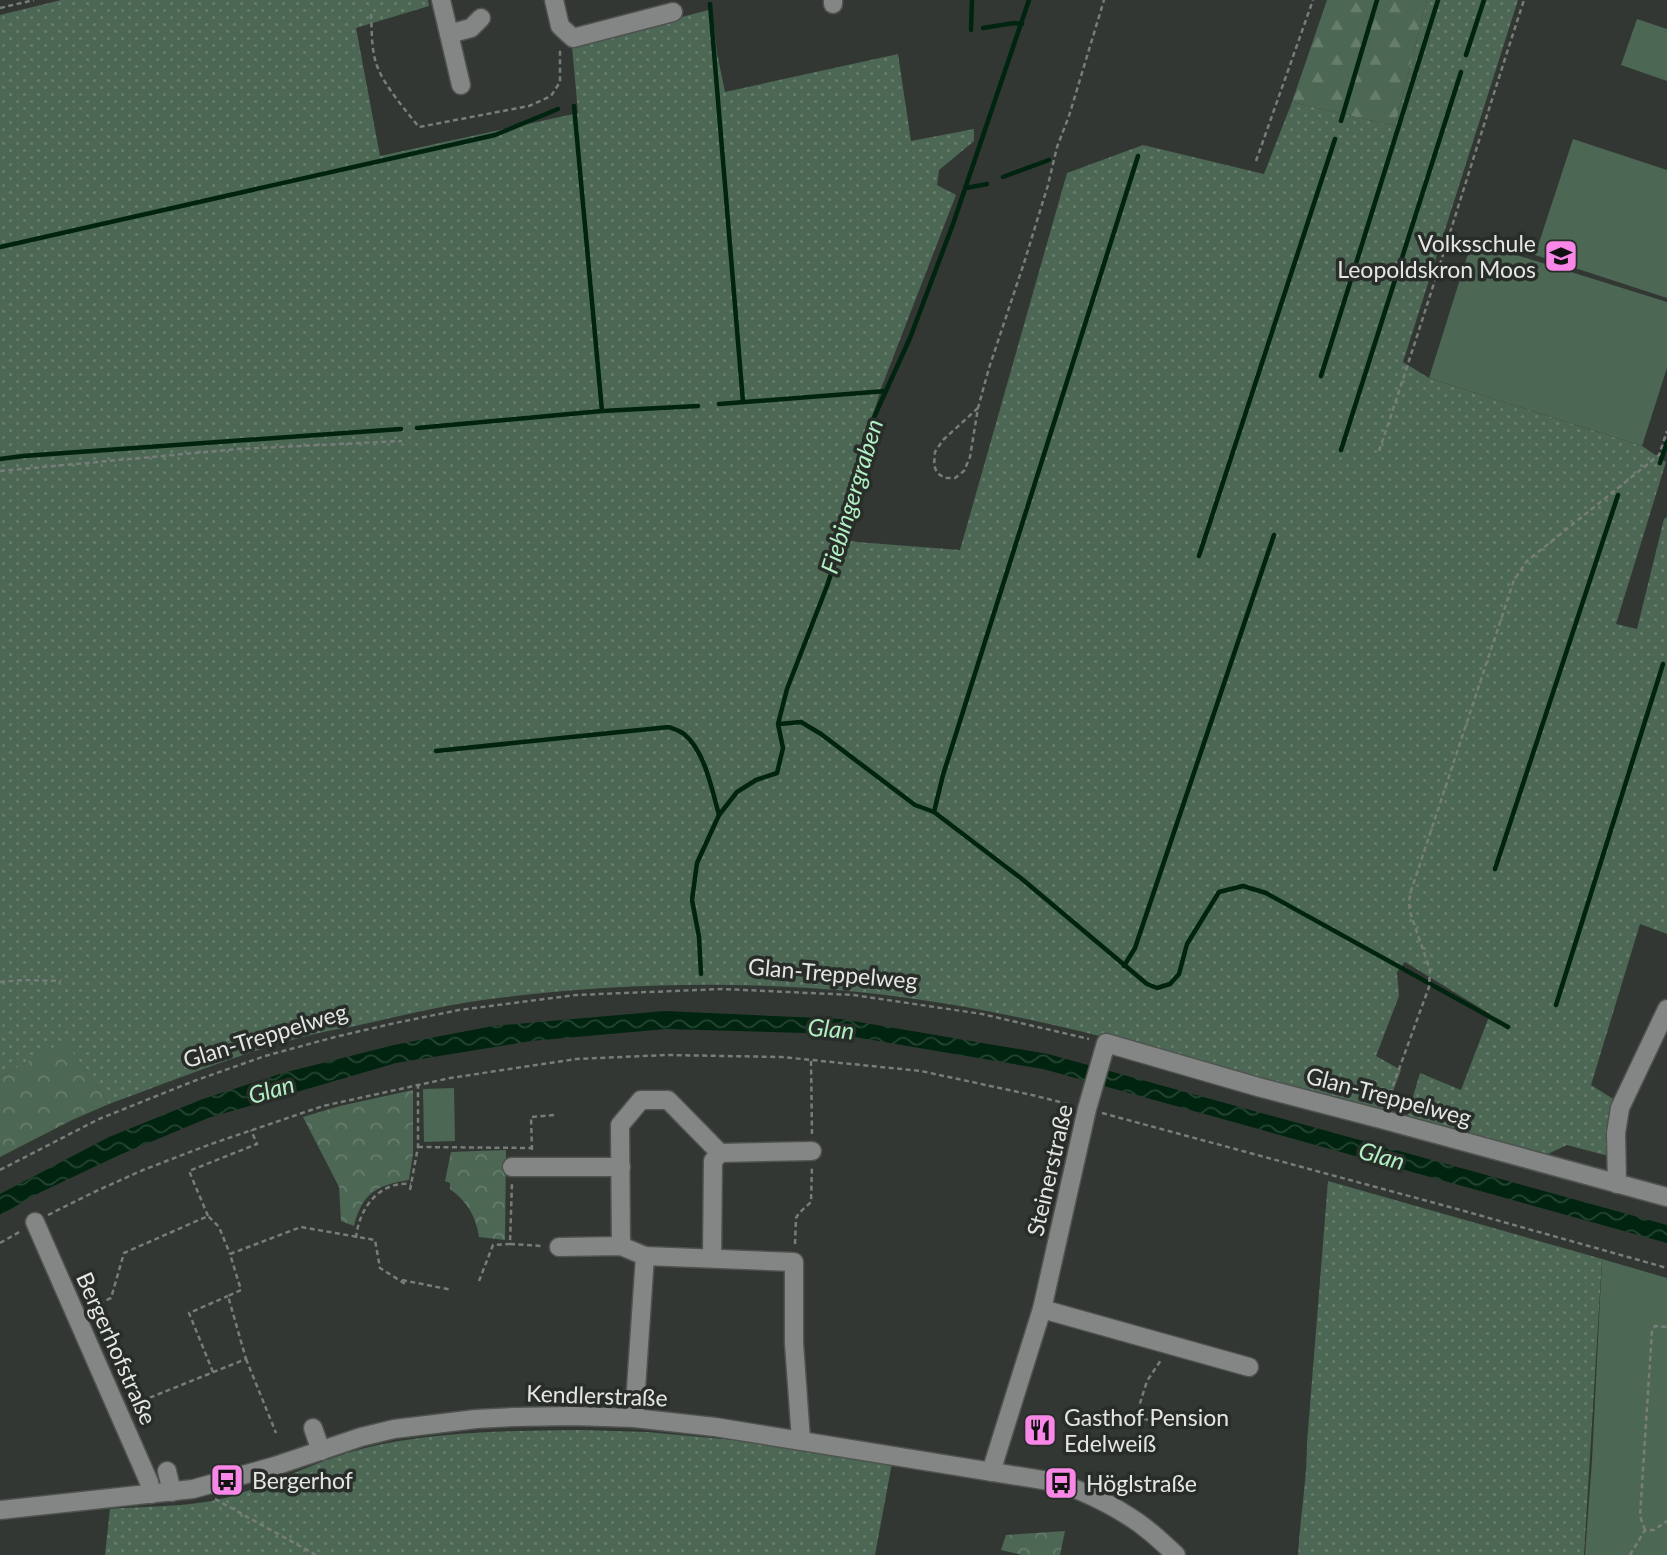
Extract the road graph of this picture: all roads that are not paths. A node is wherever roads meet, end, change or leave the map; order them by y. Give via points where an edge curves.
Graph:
1 (441, 0) edge
2 (554, 0) edge
3 (673, 12) dead end
4 (481, 18) dead end
5 (449, 34) junction
6 (461, 85) dead end
7 (1667, 1009) edge
8 (1106, 1046) joint
9 (812, 1151) dead end
10 (720, 1153) junction
11 (512, 1167) road end
12 (621, 1167) junction
13 (1617, 1184) junction
14 (1667, 1197) edge
15 (35, 1222) road end
16 (621, 1246) junction
17 (559, 1247) road end
18 (645, 1256) junction
19 (712, 1258) junction
20 (1042, 1309) junction
21 (1250, 1367) dead end
22 (634, 1418) junction
23 (313, 1428) dead end
24 (801, 1440) junction
25 (321, 1451) junction
26 (167, 1471) dead end
27 (991, 1472) junction
28 (172, 1492) junction
29 (150, 1494) junction
30 (0, 1510) edge
31 (1160, 1549) edge
32 (1176, 1555) edge

1 - 5 street
2 - 3 street via 560,26 573,38
4 - 5 street via 471,28
5 - 6 street
7 - 13 street via 1620,1108
8 - 13 street, Glan-Treppelweg
8 - 20 street, Steinerstraße
9 - 10 street
10 - 12 street via 668,1100 642,1100 620,1125
10 - 19 street via 713,1161
11 - 12 street
12 - 16 street
13 - 14 street, Glan-Treppelweg
15 - 29 street, Bergerhofstraße via 149,1482
16 - 17 street
16 - 18 street
18 - 19 street
18 - 22 street
19 - 24 street via 794,1262
20 - 21 street
20 - 27 street, Steinerstraße
22 - 24 street, Kendlerstraße
22 - 25 street, Kendlerstraße via 476,1419 394,1429
23 - 25 street
24 - 27 street, Kendlerstraße
25 - 28 street, Kendlerstraße
26 - 28 street
27 - 31 street, Kendlerstraße via 1061,1483 1085,1493 1126,1514
28 - 29 street, Kendlerstraße
29 - 30 street, Kendlerstraße
31 - 32 street, Kendlerstraße

